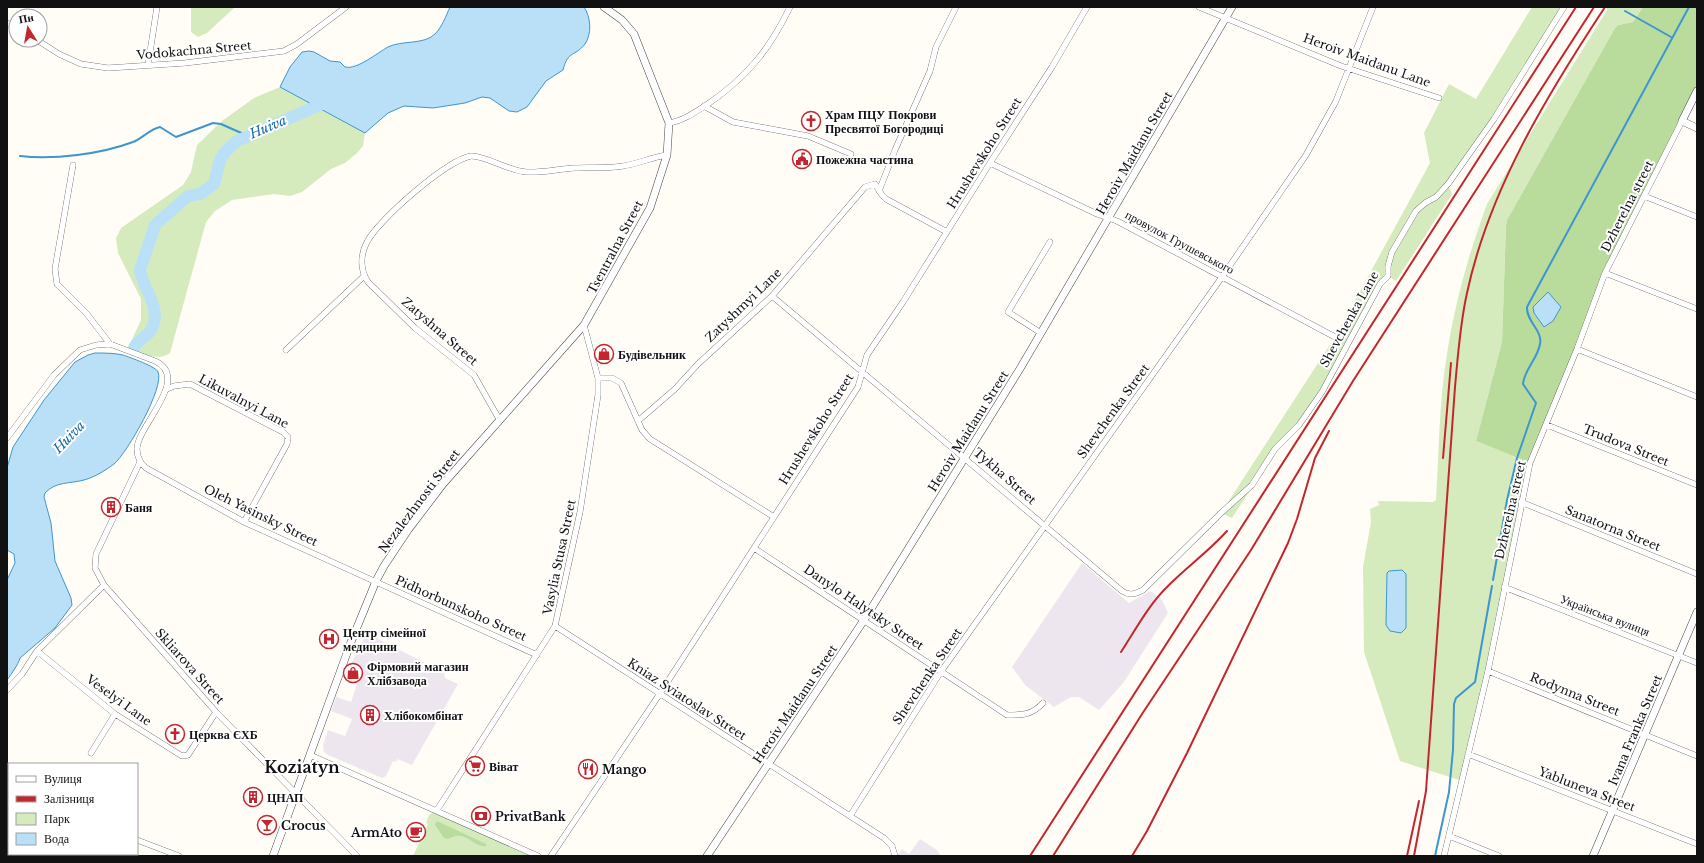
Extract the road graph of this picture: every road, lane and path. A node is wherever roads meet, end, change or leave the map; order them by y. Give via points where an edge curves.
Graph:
1 (157, 7) edge
2 (346, 7) edge
3 (790, 7) edge
4 (956, 7) edge
5 (1088, 7) edge
6 (1199, 7) edge
7 (1232, 7) edge
8 (1373, 7) edge
9 (1564, 7) edge
10 (608, 8) edge
11 (1226, 17) junction
12 (48, 47) edge
13 (148, 65) junction
14 (1350, 68) junction
15 (1697, 91) edge
16 (1439, 98) dead end
17 (704, 106) junction
18 (1682, 121) junction
19 (669, 123) junction
20 (1697, 128) edge
21 (667, 154) junction
22 (850, 154) dead end
23 (990, 163) junction
24 (73, 165) dead end
25 (879, 192) junction
26 (1644, 196) junction
27 (1697, 218) edge
28 (1110, 219) junction
29 (947, 232) junction
30 (1050, 242) dead end
31 (1605, 273) junction
32 (364, 276) junction
33 (1222, 277) junction
34 (772, 296) junction
35 (1697, 309) edge
36 (584, 325) junction
37 (1041, 333) junction
38 (1335, 337) dead end
39 (110, 344) junction
40 (1577, 349) junction
41 (286, 350) dead end
42 (863, 371) junction
43 (598, 378) junction
44 (167, 389) junction
45 (1697, 397) edge
46 (499, 419) junction
47 (638, 421) junction
48 (1547, 425) junction
49 (7, 438) edge
50 (965, 457) junction
51 (140, 462) junction
52 (1697, 485) edge
53 (1521, 502) junction
54 (774, 517) junction
55 (244, 522) junction
56 (1044, 525) junction
57 (754, 548) junction
58 (1697, 574) edge
59 (376, 581) junction
60 (104, 585) junction
61 (1504, 587) junction
62 (1131, 594) joint
63 (1697, 612) edge
64 (864, 620) junction
65 (555, 626) junction
66 (37, 651) junction
67 (537, 655) junction
68 (1678, 655) junction
69 (1697, 663) edge
70 (1488, 671) junction
71 (940, 673) junction
72 (7, 690) edge
73 (659, 695) junction
74 (1043, 703) dead end
75 (216, 712) junction
76 (115, 714) junction
77 (1644, 735) junction
78 (91, 753) dead end
79 (1468, 754) junction
80 (310, 755) junction
81 (1697, 756) edge
82 (767, 764) junction
83 (296, 795) junction
84 (437, 810) junction
85 (1613, 811) junction
86 (850, 816) junction
87 (1449, 836) junction
88 (138, 840) edge
89 (1697, 844) edge
90 (179, 856) edge
91 (273, 856) edge
92 (357, 856) edge
93 (538, 856) edge
94 (551, 856) edge
95 (707, 856) edge
96 (895, 856) edge
97 (1444, 856) edge
98 (1500, 856) edge
99 (1593, 856) edge

1 - 13 street
2 - 13 street, Vodokachna Street via 284,51 185,64
3 - 17 street via 766,51 730,89
4 - 25 street via 936,47 930,71
5 - 23 street, Hrushevskoho Street
6 - 11 street, Heroiv Maidanu Lane
7 - 11 street, Heroiv Maidanu Street
8 - 14 street, Shevchenka Street
9 - 62 street, Shevchenka Lane via 1494,119 1452,178 1441,192 1420,207 1403,231 1390,259 1388,276 1380,284 1322,392 1299,426 1275,449 1252,485 1144,590
10 - 19 street, Tsentralna Street via 634,34
11 - 14 street, Heroiv Maidanu Lane
11 - 28 street, Heroiv Maidanu Street
12 - 13 street, Vodokachna Street via 81,64 108,68
14 - 16 street, Heroiv Maidanu Lane
14 - 33 street, Shevchenka Street via 1330,116 1319,135
15 - 18 street
17 - 19 street
17 - 22 street via 733,122 808,136
18 - 20 street
18 - 26 street, Dzherelna street
19 - 21 street, Tsentralna Street
21 - 32 street via 621,167 537,172 512,170 474,156 463,158 426,181 376,229 364,248
21 - 36 street, Tsentralna Street via 647,217
23 - 28 street, провулок Грушевського
23 - 29 street, Hrushevskoho Street
24 - 39 street via 55,279
25 - 29 street via 886,199
25 - 34 street, Zatyshmyi Lane via 875,184 865,187
26 - 27 street
26 - 31 street, Dzherelna street
28 - 33 street, провулок Грушевського
28 - 37 street, Heroiv Maidanu Street
29 - 42 street, Hrushevskoho Street via 904,302 867,355
30 - 37 street via 1008,312
31 - 35 street
31 - 40 street, Dzherelna street
32 - 41 street
32 - 46 street, Zatyshna Street via 415,328 474,375
33 - 38 street, провулок Грушевського
33 - 56 street, Shevchenka Street
34 - 42 street, Tykha Street
34 - 47 street, Zatyshmyi Lane
36 - 43 street, Vasylia Stusa Street
36 - 46 street, Nezalezhnosti Street
37 - 50 street, Heroiv Maidanu Street
39 - 44 street via 163,366 168,379
39 - 49 street via 88,347 73,356 44,387
40 - 45 street
40 - 48 street, Dzherelna street
42 - 50 street, Tykha Street
42 - 54 street, Hrushevskoho Street via 858,387
43 - 47 street via 617,379 621,383
43 - 65 street, Vasylia Stusa Street via 597,411 580,512
44 - 51 street via 138,444
44 - 55 street, Likuvalnyi Lane via 190,384 283,432 288,437 287,444
46 - 59 street, Nezalezhnosti Street via 427,505 393,551
47 - 54 street via 650,439
48 - 52 street, Trudova Street
48 - 53 street, Dzherelna street via 1530,463
50 - 56 street, Tykha Street
50 - 64 street, Heroiv Maidanu Street
51 - 55 street, Oleh Yasinsky Street via 151,472
51 - 60 street, Skliarova Street via 96,554 95,568
53 - 58 street, Sanatorna Street
53 - 61 street, Dzherelna street
54 - 57 street, Hrushevskoho Street
55 - 59 street, Oleh Yasinsky Street
56 - 62 street, Tykha Street via 1122,591
56 - 71 street, Shevchenka Street
57 - 64 street, Danylo Halytsky Street
57 - 73 street, Hrushevskoho Street
59 - 67 street, Pidhorbunskoho Street
59 - 80 street, Nezalezhnosti Street
60 - 66 street
60 - 75 street, Skliarova Street
61 - 68 street, Українська вулиця
61 - 70 street, Dzherelna street
63 - 68 street, Ivana Franka Street
64 - 71 street, Danylo Halytsky Street
64 - 82 street, Heroiv Maidanu Street
65 - 67 street, Vasylia Stusa Street
65 - 73 street, Kniaz Sviatoslav Street
66 - 72 street via 22,674
66 - 76 street, Veselyi Lane
67 - 84 street, Vasylia Stusa Street
68 - 69 street, Українська вулиця
68 - 77 street, Ivana Franka Street
70 - 77 street, Rodynna Street
70 - 79 street, Dzherelna street
71 - 74 street, Danylo Halytsky Street via 1007,716 1036,711
71 - 86 street, Shevchenka Street
73 - 82 street, Kniaz Sviatoslav Street
73 - 94 street, Hrushevskoho Street
75 - 76 street, Veselyi Lane via 188,755 184,757
75 - 83 street, Skliarova Street
76 - 78 street
77 - 81 street, Rodynna Street
77 - 85 street, Ivana Franka Street
79 - 85 street, Yabluneva Street
79 - 87 street, Dzherelna street
80 - 83 street, Nezalezhnosti Street
80 - 84 street
82 - 86 street, Kniaz Sviatoslav Street
82 - 95 street, Heroiv Maidanu Street
83 - 91 street, Nezalezhnosti Street
83 - 92 street, Skliarova Street
84 - 93 street
85 - 89 street, Yabluneva Street
85 - 99 street, Ivana Franka Street
86 - 96 street, Kniaz Sviatoslav Street via 889,842
87 - 97 street, Dzherelna street
87 - 98 street
88 - 90 street

